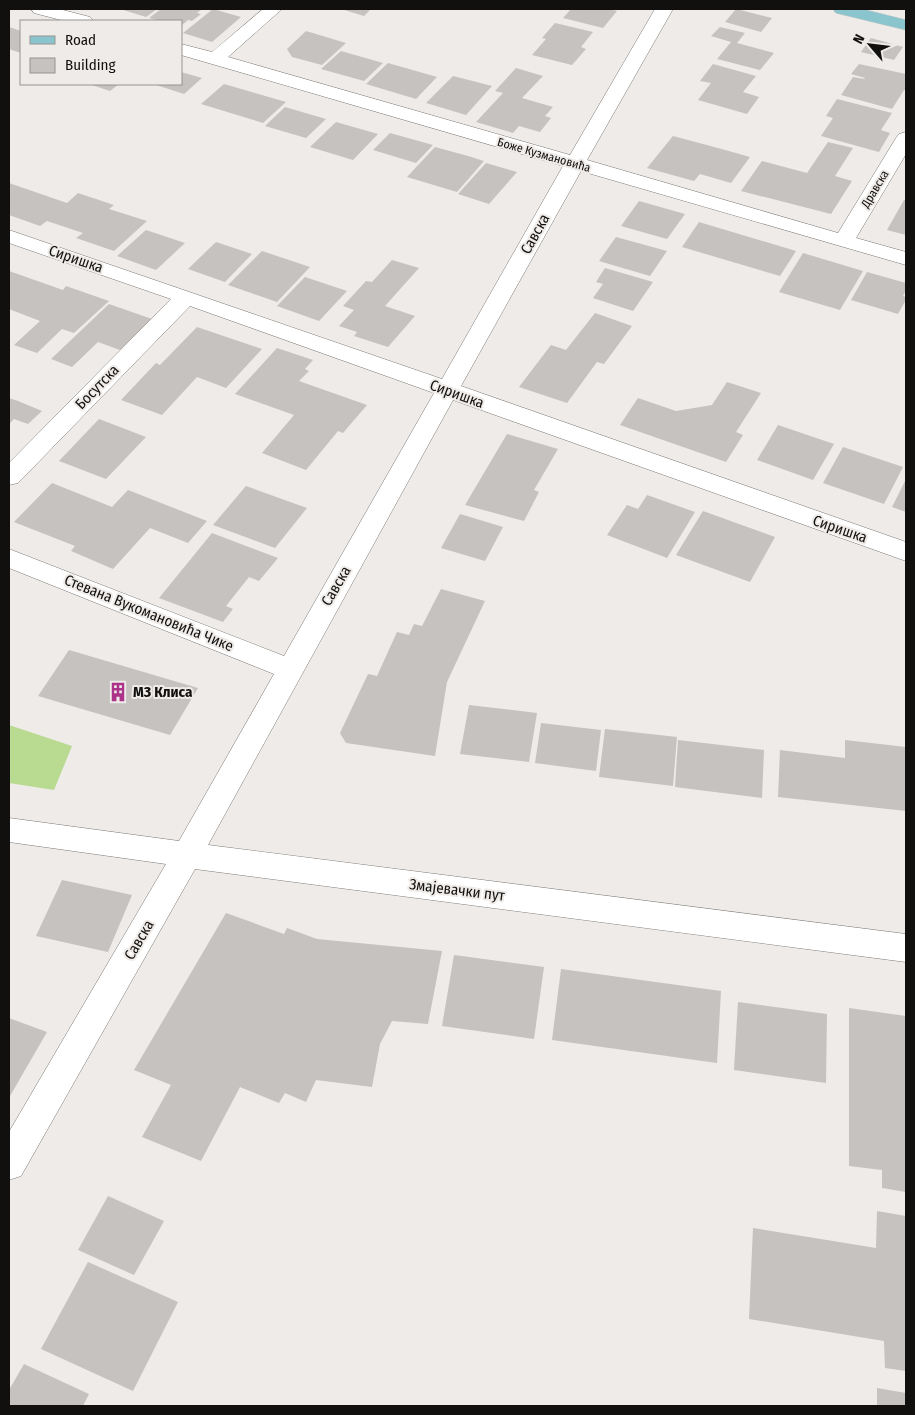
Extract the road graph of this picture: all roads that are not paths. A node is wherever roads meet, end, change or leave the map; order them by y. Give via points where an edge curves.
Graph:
1 (40, 9) edge
2 (273, 9) edge
3 (664, 9) edge
4 (842, 9) edge
5 (80, 20) edge
6 (906, 25) edge
7 (182, 49) edge
8 (215, 59) junction
9 (906, 138) edge
10 (574, 164) junction
11 (9, 236) edge
12 (844, 241) junction
13 (906, 259) edge
14 (186, 297) junction
15 (448, 391) junction
16 (9, 477) edge
17 (906, 552) edge
18 (9, 558) edge
19 (290, 669) junction
20 (9, 830) edge
21 (187, 855) junction
22 (906, 948) edge
23 (9, 1164) edge

1 - 5 street
2 - 8 street
3 - 10 street, Савска
4 - 6 main road
7 - 8 street, Боже Кузмановића
8 - 10 street, Боже Кузмановића
9 - 12 street, Дравска
10 - 12 street, Боже Кузмановића
10 - 15 street, Савска
11 - 14 street, Сиришка
12 - 13 street, Боже Кузмановића
14 - 15 street, Сиришка
14 - 16 street, Босутска
15 - 17 street, Сиришка
15 - 19 street, Савска
18 - 19 street, Стевана Вукомановића Чике
19 - 21 street, Савска
20 - 21 street, Змајевачки пут
21 - 22 street, Змајевачки пут
21 - 23 street, Савска

